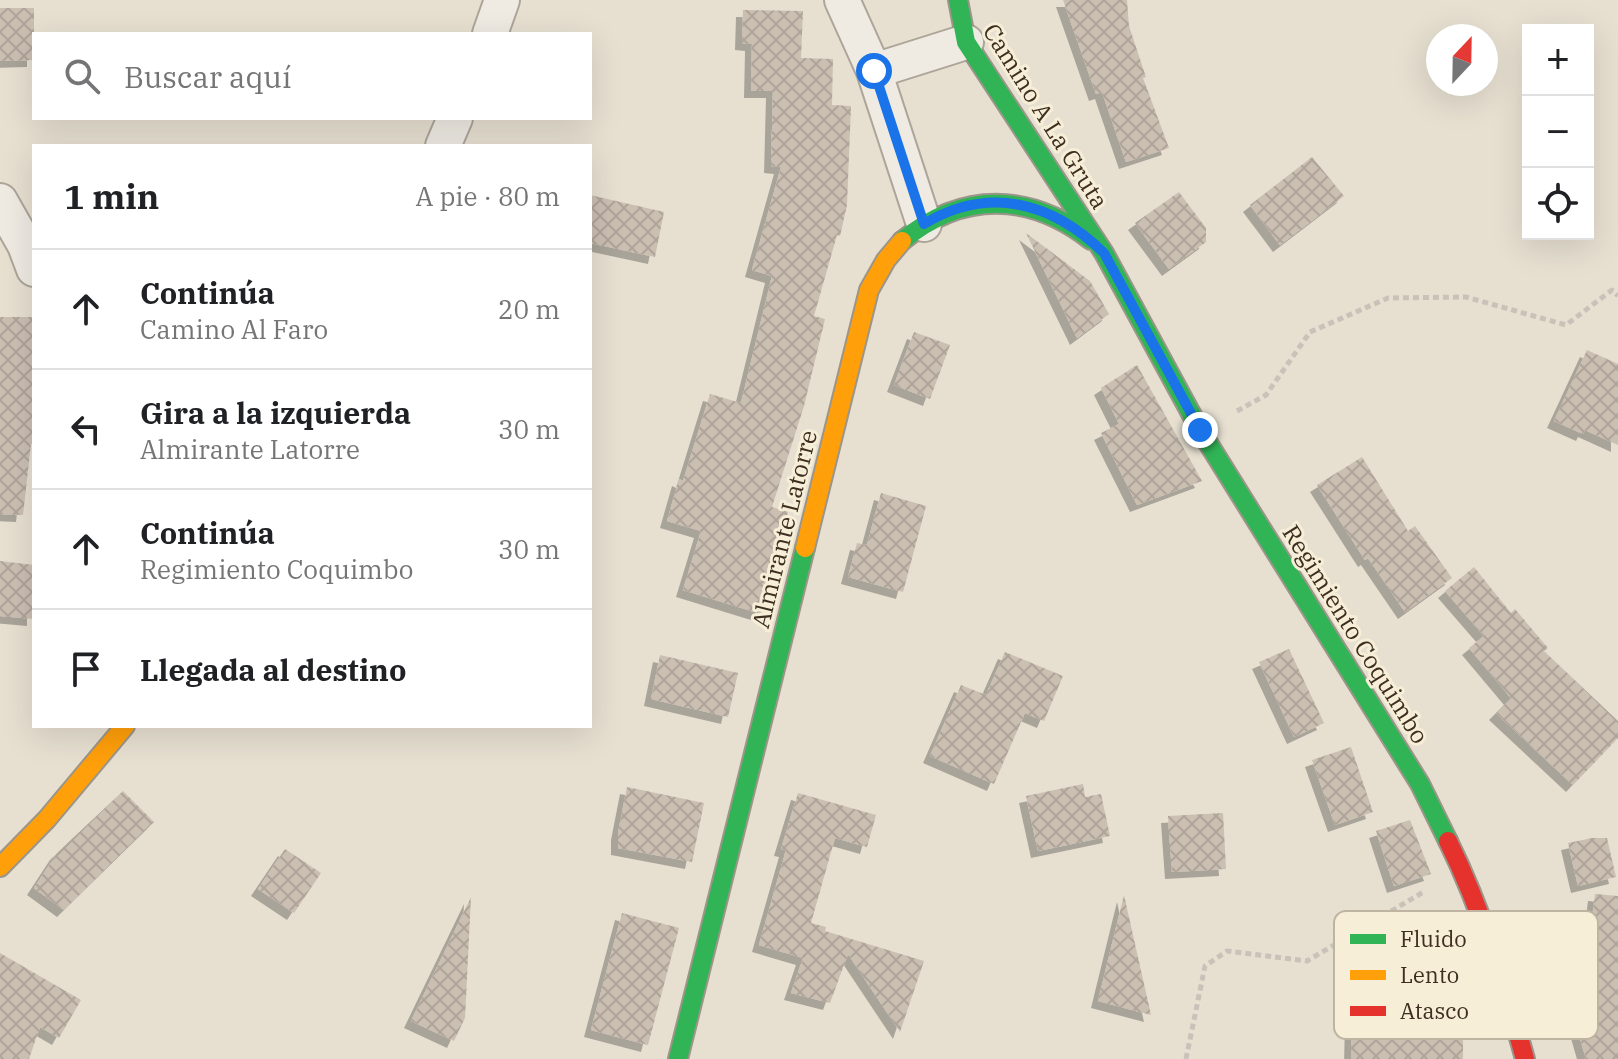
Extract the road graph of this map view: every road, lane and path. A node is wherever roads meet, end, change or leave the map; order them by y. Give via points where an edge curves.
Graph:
1 (502, 0) edge
2 (842, 0) edge
3 (958, 0) edge
4 (491, 32) edge
5 (966, 42) junction
6 (874, 71) junction
7 (454, 120) edge
8 (444, 144) edge
9 (0, 201) edge
10 (924, 224) junction
11 (1104, 253) junction
12 (32, 264) edge
13 (1618, 296) edge
14 (1200, 430) junction
15 (110, 734) edge
16 (0, 867) edge
17 (1463, 870) junction
18 (1388, 911) edge
19 (1479, 911) edge
20 (1334, 944) edge
21 (1519, 1039) edge
22 (678, 1059) edge
23 (1186, 1059) edge
24 (1525, 1059) edge

1 - 4 street
2 - 6 street
3 - 5 main road, Camino A La Gruta
5 - 6 street
5 - 11 main road, Camino A La Gruta
6 - 10 street
7 - 8 street
9 - 12 street
10 - 11 main road, Almirante Latorre via 967,206 1027,206 1056,215
10 - 22 main road, Almirante Latorre via 901,242 869,290
11 - 14 main road, Regimiento Coquimbo
13 - 14 path via 1612,290 1566,325 1466,297 1388,298 1310,332 1266,395
14 - 17 main road, Regimiento Coquimbo via 1398,746
15 - 16 main road via 47,819
17 - 18 path
17 - 19 main road, Regimiento Coquimbo
20 - 23 path via 1307,961 1227,951 1205,966
21 - 24 main road, Regimiento Coquimbo

